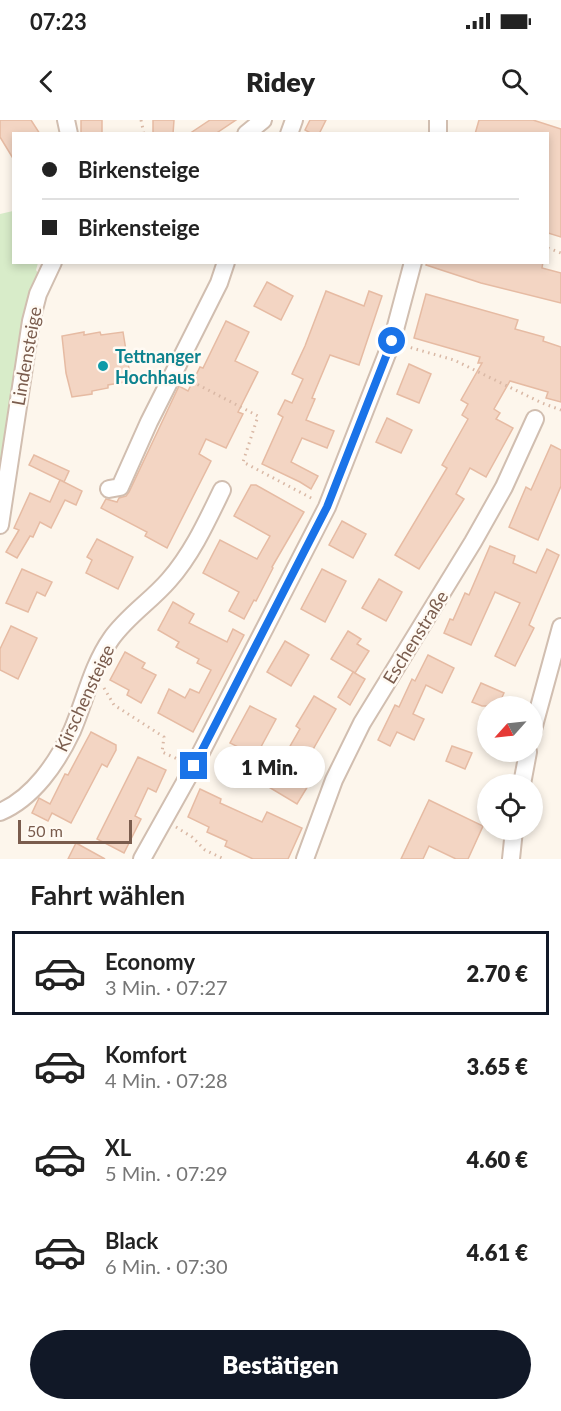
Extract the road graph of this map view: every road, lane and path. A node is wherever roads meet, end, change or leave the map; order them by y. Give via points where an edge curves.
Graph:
1 (263, 120) edge
2 (248, 132) edge
3 (52, 264) edge
4 (225, 264) edge
5 (412, 264) edge
6 (401, 345) dead end
7 (181, 376) dead end
8 (561, 410) edge
9 (535, 419) dead end
10 (109, 489) dead end
11 (222, 489) dead end
12 (320, 502) dead end
13 (0, 525) edge
14 (561, 627) edge
15 (100, 686) dead end
16 (542, 696) edge
17 (183, 761) dead end
18 (0, 812) edge
19 (176, 827) dead end
20 (513, 840) edge
21 (142, 859) edge
22 (224, 859) edge
23 (305, 859) edge
24 (511, 859) edge

1 - 2 street
3 - 13 street, Lindensteige via 31,321
4 - 10 street via 120,488
5 - 21 street via 392,341 327,507
6 - 8 path via 454,360
7 - 12 path via 258,416 243,462
9 - 23 street, Eschenstraße via 473,542 362,723 334,780
11 - 18 street, Kirschensteige via 180,567 110,641 71,733 48,771 22,799
14 - 16 street
15 - 17 path via 114,705 164,737 162,752
19 - 22 path via 205,850
20 - 24 street

